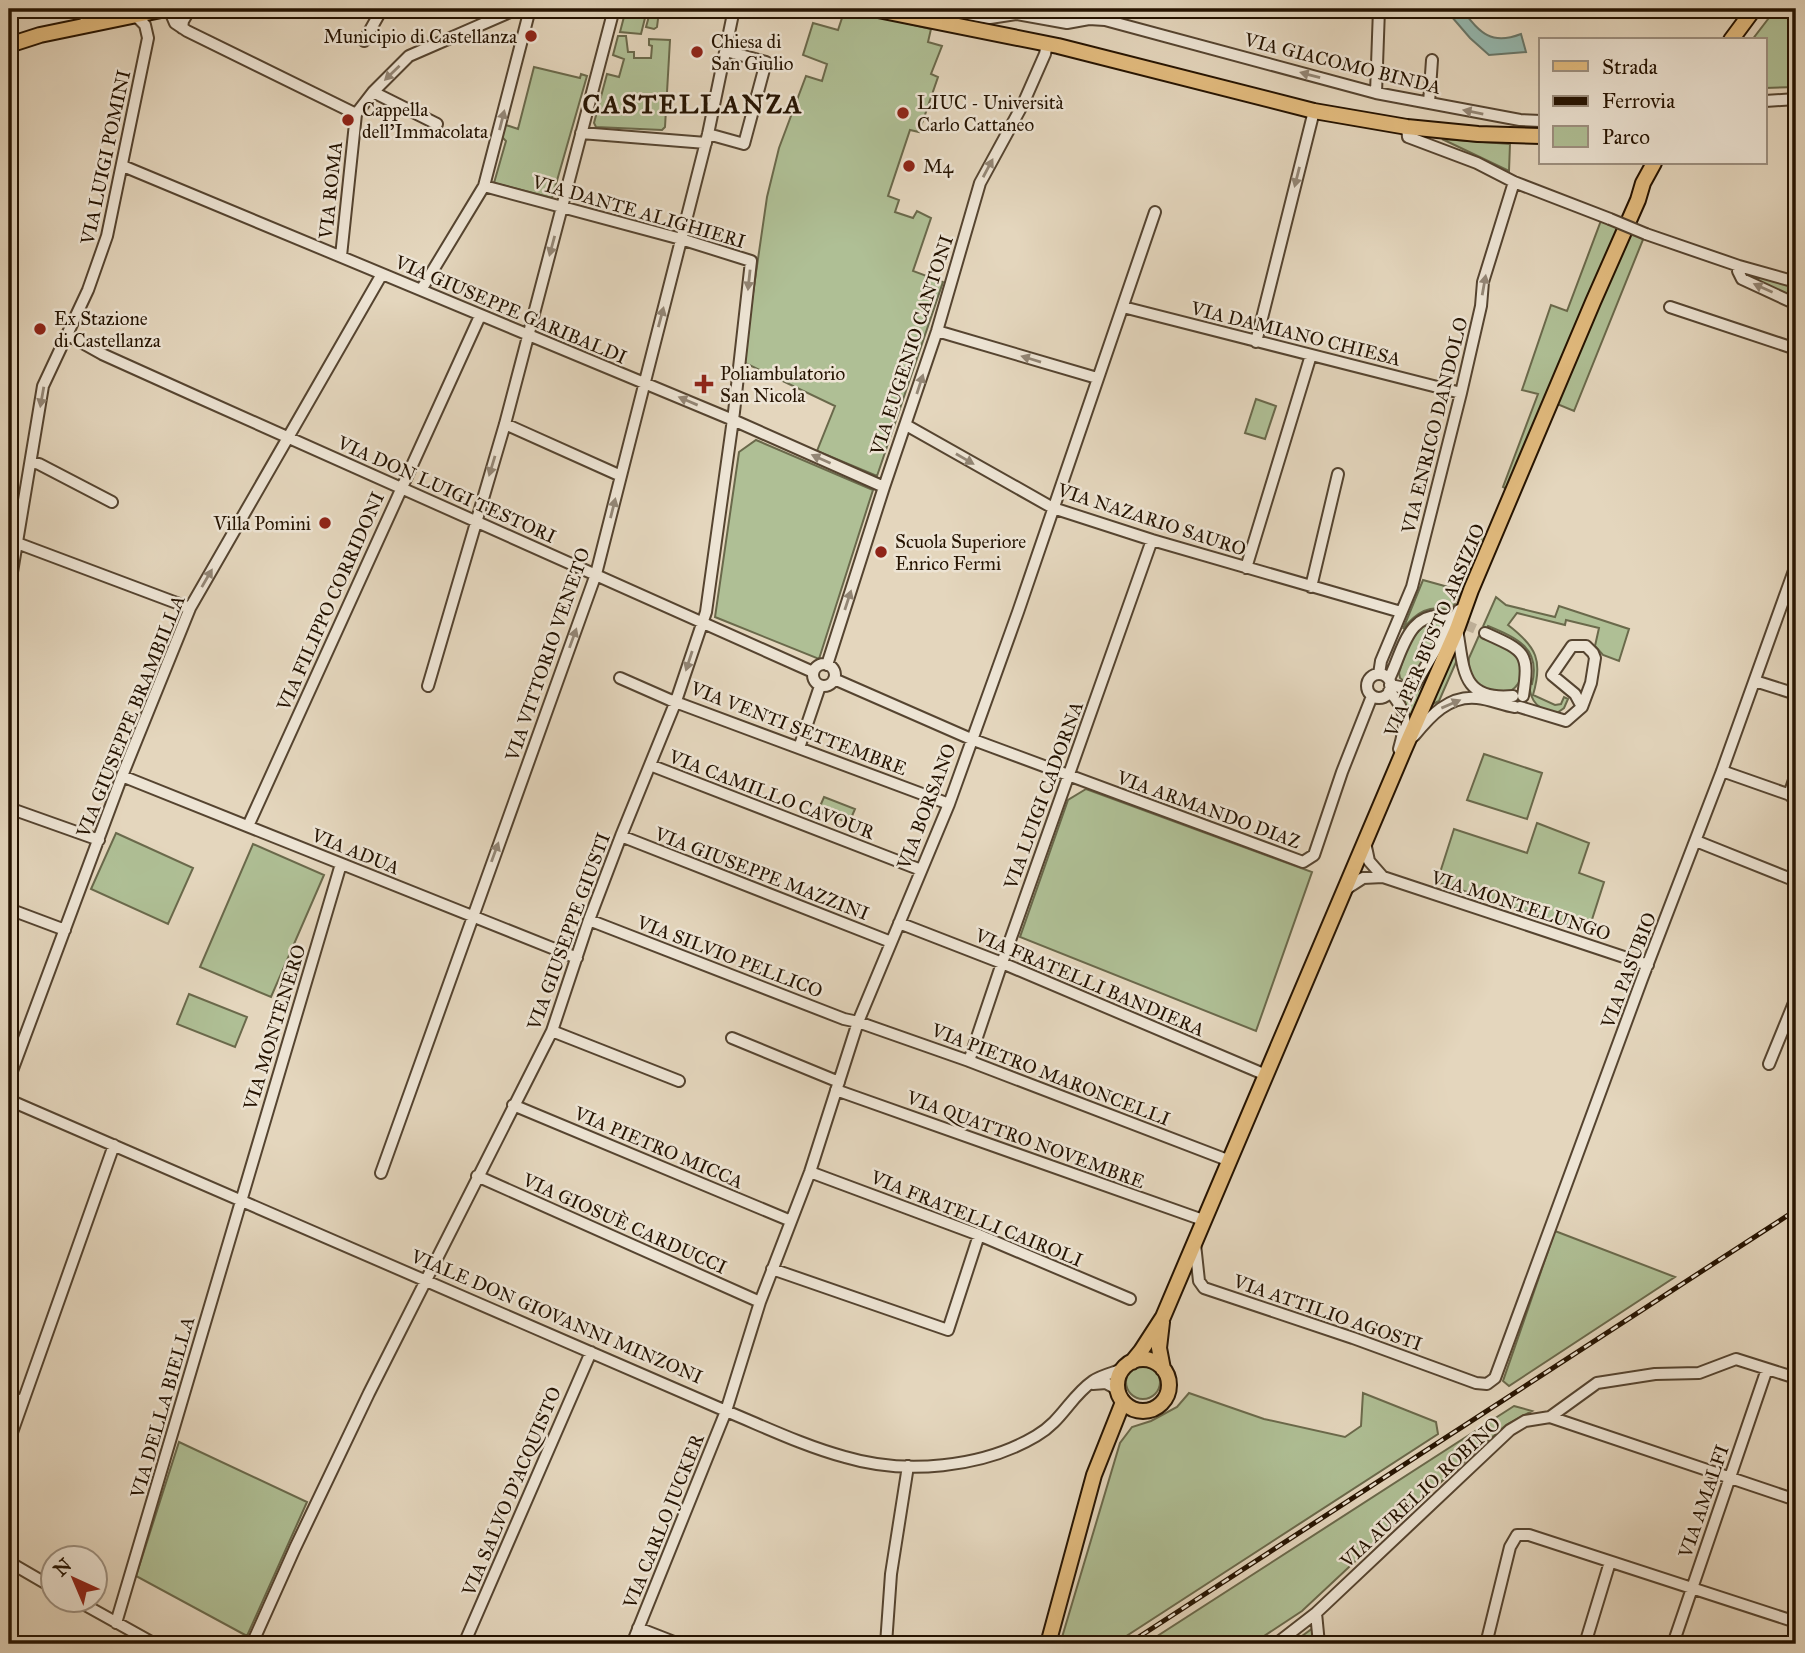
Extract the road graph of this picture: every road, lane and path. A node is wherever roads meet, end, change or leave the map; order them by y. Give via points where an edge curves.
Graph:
1 (89, 9) edge
2 (168, 9) edge
3 (190, 9) edge
4 (382, 9) edge
5 (517, 9) edge
6 (530, 9) edge
7 (614, 9) edge
8 (734, 9) edge
9 (873, 9) edge
10 (942, 9) edge
11 (1379, 9) edge
12 (1754, 9) edge
13 (1018, 11) edge
14 (133, 12) edge
15 (85, 26) junction
16 (182, 28) junction
17 (1731, 38) edge
18 (364, 41) dead end
19 (1047, 44) junction
20 (9, 45) edge
21 (726, 51) junction
22 (1432, 60) dead end
23 (373, 92) junction
24 (1376, 93) junction
25 (1796, 99) edge
26 (1766, 101) edge
27 (1429, 103) junction
28 (1314, 111) junction
29 (356, 114) junction
30 (1539, 121) edge
31 (437, 124) dead end
32 (1407, 127) junction
33 (581, 133) junction
34 (1539, 136) edge
35 (707, 139) junction
36 (1653, 164) edge
37 (1661, 164) edge
38 (123, 166) junction
39 (1514, 182) junction
40 (484, 186) junction
41 (1639, 200) junction
42 (563, 207) junction
43 (1155, 212) dead end
44 (681, 239) junction
45 (341, 256) junction
46 (1739, 266) junction
47 (382, 274) junction
48 (1796, 282) edge
49 (421, 290) junction
50 (1796, 304) edge
51 (1123, 307) junction
52 (1670, 307) dead end
53 (480, 316) junction
54 (937, 331) junction
55 (68, 335) junction
56 (527, 336) junction
57 (1256, 342) junction
58 (1796, 349) edge
59 (1311, 355) junction
60 (1097, 378) junction
61 (644, 383) junction
62 (1461, 393) junction
63 (733, 420) junction
64 (505, 424) junction
65 (906, 425) junction
66 (287, 436) junction
67 (31, 463) junction
68 (1338, 474) dead end
69 (621, 476) junction
70 (884, 487) junction
71 (400, 488) junction
72 (112, 502) dead end
73 (1053, 508) junction
74 (475, 520) junction
75 (1152, 540) junction
76 (17, 543) junction
77 (1796, 565) edge
78 (1246, 568) junction
79 (596, 574) junction
80 (1311, 587) junction
81 (9, 590) edge
82 (1471, 590) junction
83 (190, 608) junction
84 (1401, 612) junction
85 (704, 622) junction
86 (1453, 623) junction
87 (1485, 633) tunnel mouth
88 (827, 665) junction
89 (813, 672) junction
90 (620, 678) dead end
91 (834, 679) junction
92 (1755, 681) junction
93 (1387, 682) junction
94 (428, 686) dead end
95 (820, 686) junction
96 (1796, 694) edge
97 (1372, 696) junction
98 (1519, 700) junction
99 (676, 701) junction
100 (1582, 707) junction
101 (971, 739) junction
102 (799, 748) junction
103 (1404, 750) junction
104 (650, 765) junction
105 (1722, 771) junction
106 (1796, 774) edge
107 (122, 776) junction
108 (1069, 776) junction
109 (1388, 788) junction
110 (1793, 796) edge
111 (949, 804) junction
112 (9, 808) edge
113 (248, 826) junction
114 (621, 836) junction
115 (99, 840) junction
116 (1696, 841) junction
117 (1365, 842) junction
118 (341, 864) junction
119 (921, 870) junction
120 (1383, 877) junction
121 (1796, 881) edge
122 (1345, 889) junction
123 (9, 909) edge
124 (472, 916) junction
125 (589, 920) junction
126 (899, 923) junction
127 (65, 930) junction
128 (891, 942) junction
129 (577, 958) junction
130 (1002, 963) junction
131 (1648, 965) junction
132 (1796, 998) edge
133 (858, 1022) junction
134 (552, 1031) junction
135 (732, 1038) dead end
136 (969, 1061) junction
137 (1769, 1064) dead end
138 (1266, 1075) junction
139 (9, 1079) edge
140 (679, 1081) dead end
141 (838, 1086) junction
142 (9, 1100) edge
143 (513, 1105) junction
144 (114, 1145) junction
145 (1230, 1161) junction
146 (810, 1172) junction
147 (381, 1173) dead end
148 (477, 1176) junction
149 (241, 1200) junction
150 (1203, 1220) junction
151 (791, 1221) junction
152 (979, 1235) junction
153 (1195, 1240) junction
154 (772, 1269) junction
155 (426, 1280) junction
156 (1130, 1299) dead end
157 (760, 1302) junction
158 (1163, 1317) junction
159 (591, 1352) junction
160 (1127, 1366) junction
161 (1163, 1369) junction
162 (1767, 1369) junction
163 (1796, 1378) edge
164 (1487, 1384) joint
165 (1087, 1386) junction
166 (9, 1395) edge
167 (1120, 1395) junction
168 (22, 1402) junction
169 (726, 1411) junction
170 (1138, 1411) junction
171 (1550, 1417) junction
172 (1110, 1440) junction
173 (9, 1441) edge
174 (908, 1466) junction
175 (1729, 1477) junction
176 (1796, 1500) edge
177 (9, 1562) edge
178 (1610, 1562) junction
179 (38, 1579) edge
180 (1692, 1587) junction
181 (1316, 1613) junction
182 (100, 1614) edge
183 (1796, 1622) edge
184 (117, 1623) junction
185 (638, 1628) junction
186 (155, 1644) edge
187 (252, 1644) edge
188 (464, 1644) edge
189 (632, 1644) edge
190 (679, 1644) edge
191 (886, 1644) edge
192 (1048, 1644) edge
193 (1276, 1644) edge
194 (1319, 1644) edge
195 (1486, 1644) edge
196 (1586, 1644) edge
197 (1673, 1644) edge

1 - 15 street
2 - 14 main road
2 - 16 street
3 - 16 street
4 - 18 street
5 -> 23 street via 410,56
40 -> 6 street
7 - 33 street
8 - 21 street, VIA VITTORIO VENETO
9 - 19 main road
10 - 13 street, VIA GIACOMO BINDA via 990,18
11 - 24 street
12 - 17 main road
24 -> 13 street, VIA GIACOMO BINDA via 1105,20 1067,23
14 - 15 main road
14 - 38 street, VIA LUIGI POMINI via 148,38
15 - 20 main road
16 - 29 street
19 - 28 main road
54 -> 19 street, VIA EUGENIO CANTONI via 980,183 1023,104
21 - 35 street, VIA VITTORIO VENETO
21 - 35 street via 766,61 744,144
22 - 27 street
23 - 29 street
23 - 31 street
24 - 27 street, VIA GIACOMO BINDA
25 - 26 street
30 -> 27 street, VIA GIACOMO BINDA
28 - 32 main road
28 -> 57 street
29 - 45 street, VIA ROMA
32 - 34 main road
32 - 39 street via 1408,137
33 - 35 street
33 - 42 street
35 - 44 street, VIA VITTORIO VENETO
36 - 41 main road, VIA PER BUSTO ARSIZIO
37 - 41 main road, VIA PER BUSTO ARSIZIO
38 - 45 street, VIA GIUSEPPE GARIBALDI
38 - 55 street, VIA LUIGI POMINI via 104,248
39 - 46 street, bridge
62 -> 39 street, VIA ENRICO DANDOLO via 1483,282
40 - 42 street, VIA DANTE ALIGHIERI
40 - 49 street
41 - 82 main road, VIA PER BUSTO ARSIZIO
42 - 44 street, VIA DANTE ALIGHIERI
42 -> 56 street
43 - 51 street, VIA BORSANO
61 -> 44 street, VIA VITTORIO VENETO
44 -> 63 street, VIA DANTE ALIGHIERI via 751,261
45 - 47 street, VIA GIUSEPPE GARIBALDI
46 - 48 street
50 -> 46 street via 1742,279
47 - 49 street, VIA GIUSEPPE GARIBALDI
47 - 66 street, VIA GIUSEPPE BRAMBILLA
49 - 53 street, VIA GIUSEPPE GARIBALDI
51 - 57 street, VIA DAMIANO CHIESA
51 - 60 street, VIA BORSANO
52 - 58 street
53 - 56 street, VIA GIUSEPPE GARIBALDI
53 - 71 street, VIA FILIPPO CORRIDONI
60 -> 54 street
65 -> 54 street, VIA EUGENIO CANTONI
55 - 66 street, VIA DON LUIGI TESTORI
55 -> 67 street, VIA LUIGI POMINI via 43,386
56 - 61 street, VIA GIUSEPPE GARIBALDI
56 - 64 street
57 - 59 street, VIA DAMIANO CHIESA
59 - 62 street, VIA DAMIANO CHIESA
59 - 78 street
60 - 73 street, VIA BORSANO
63 -> 61 street, VIA GIUSEPPE GARIBALDI
61 - 69 street, VIA VITTORIO VENETO
62 - 84 street, VIA ENRICO DANDOLO via 1412,587
70 -> 63 street, VIA GIUSEPPE GARIBALDI
63 - 85 street, VIA GIUSEPPE GIUSTI
64 - 69 street
64 -> 74 street
65 - 70 street, VIA EUGENIO CANTONI
65 -> 73 street, VIA NAZARIO SAURO
66 - 71 street, VIA DON LUIGI TESTORI
83 -> 66 street, VIA GIUSEPPE BRAMBILLA
67 - 72 street
67 - 76 street, VIA LUIGI POMINI
68 - 80 street
79 -> 69 street, VIA VITTORIO VENETO
88 -> 70 street, VIA EUGENIO CANTONI
71 - 74 street, VIA DON LUIGI TESTORI
71 - 113 street, VIA FILIPPO CORRIDONI
73 - 75 street, VIA NAZARIO SAURO
73 - 101 street, VIA BORSANO
74 - 79 street, VIA DON LUIGI TESTORI
74 - 94 street
75 - 78 street, VIA NAZARIO SAURO
75 - 108 street, VIA LUIGI CADORNA
76 - 81 street, VIA LUIGI POMINI
76 - 83 street
77 - 92 street, VIA PASUBIO
78 - 80 street, VIA NAZARIO SAURO
79 - 85 street, VIA DON LUIGI TESTORI
124 -> 79 street, VIA VITTORIO VENETO
80 - 84 street, VIA NAZARIO SAURO
82 - 86 main road, VIA PER BUSTO ARSIZIO
82 - 93 street via 1414,686
83 - 107 street, VIA GIUSEPPE BRAMBILLA
84 - 93 street, VIA ENRICO DANDOLO via 1381,661
85 - 89 street, VIA DON LUIGI TESTORI
85 -> 99 street, VIA GIUSEPPE GIUSTI
86 - 93 street via 1428,616 1413,626
86 - 98 street via 1474,689 1496,698
86 - 103 main road, VIA PER BUSTO ARSIZIO
87 - 98 street via 1520,651 1525,659 1527,671
88 - 89 street
88 - 91 street via 834,671
89 - 95 street
90 - 99 street
91 - 95 street
91 - 101 street
92 - 96 street
92 - 105 street, VIA PASUBIO
93 - 97 street via 1383,697
93 - 97 street, VIA ENRICO DANDOLO via 1373,675 1367,689
93 - 109 street via 1404,715
95 - 102 street
97 - 108 street, VIA ARMANDO DIAZ via 1314,855 1303,862
98 - 100 street via 1544,716 1566,722
103 -> 98 street via 1446,704 1475,697
99 - 102 street, VIA VENTI SETTEMBRE
99 - 104 street, VIA GIUSEPPE GIUSTI
100 - 100 street via 1595,658 1586,646 1572,646 1552,675 1575,694
101 - 108 street, VIA ARMANDO DIAZ
101 - 111 street, VIA BORSANO
102 - 111 street, VIA VENTI SETTEMBRE
103 - 109 main road, VIA PER BUSTO ARSIZIO
104 - 114 street, VIA GIUSEPPE GIUSTI
104 - 119 street, VIA CAMILLO CAVOUR
105 - 110 street
105 - 116 street, VIA PASUBIO
106 - 110 street
107 - 113 street, VIA ADUA
107 - 115 street, VIA GIUSEPPE BRAMBILLA
108 - 130 street, VIA LUIGI CADORNA
109 - 117 main road, VIA PER BUSTO ARSIZIO
111 - 119 street, VIA BORSANO
112 - 115 street
113 - 118 street, VIA ADUA
114 - 125 street, VIA GIUSEPPE GIUSTI
114 - 128 street, VIA GIUSEPPE MAZZINI
115 - 127 street, VIA GIUSEPPE BRAMBILLA
116 - 121 street
116 - 131 street, VIA PASUBIO
117 - 120 street via 1369,861
117 - 122 main road, VIA PER BUSTO ARSIZIO
118 - 124 street, VIA ADUA
118 - 149 street, VIA MONTENERO
119 - 126 street, VIA BORSANO
120 - 122 street via 1363,878
120 - 131 street, VIA MONTELUNGO
122 - 138 main road, VIA PER BUSTO ARSIZIO
123 - 127 street
124 - 129 street, VIA ADUA
124 - 147 street, VIA VITTORIO VENETO
125 - 129 street, VIA GIUSEPPE GIUSTI
125 - 133 street, VIA SILVIO PELLICO
126 - 128 street, VIA BORSANO
126 - 130 street, VIA FRATELLI BANDIERA
127 - 139 street, VIA GIUSEPPE BRAMBILLA
128 - 133 street, VIA BORSANO
129 - 134 street, VIA GIUSEPPE GIUSTI
130 - 136 street, VIA LUIGI CADORNA
130 - 138 street, VIA FRATELLI BANDIERA
131 - 164 street, VIA PASUBIO via 1500,1370
132 - 137 street
133 - 136 street, VIA PIETRO MARONCELLI
133 - 141 street, VIA BORSANO
134 - 140 street
134 - 143 street, VIA GIUSEPPE GIUSTI
135 - 141 street, VIA QUATTRO NOVEMBRE
136 - 145 street, VIA PIETRO MARONCELLI
138 - 145 main road, VIALE DON GIOVANNI MINZONI
141 - 146 street, VIA BORSANO
141 - 150 street, VIA QUATTRO NOVEMBRE
142 - 144 street, VIALE DON GIOVANNI MINZONI
143 - 148 street, VIA GIUSEPPE GIUSTI
143 - 151 street, VIA PIETRO MICCA
144 - 149 street, VIALE DON GIOVANNI MINZONI
144 - 168 street
145 - 150 main road, VIALE DON GIOVANNI MINZONI
146 - 151 street, VIA BORSANO
146 - 152 street, VIA FRATELLI CAIROLI
148 - 155 street, VIA GIUSEPPE GIUSTI
148 - 157 street, VIA GIOSUÈ CARDUCCI
149 - 155 street, VIALE DON GIOVANNI MINZONI
149 - 184 street, VIA DELLA BIELLA
150 - 153 main road, VIALE DON GIOVANNI MINZONI
151 - 154 street, VIA BORSANO
152 - 154 street via 948,1330
152 - 156 street, VIA FRATELLI CAIROLI
153 - 158 main road, VIALE DON GIOVANNI MINZONI
153 - 164 street, VIA ATTILIO AGOSTI via 1199,1281 1204,1288
154 - 157 street, VIA BORSANO
155 - 159 street, VIALE DON GIOVANNI MINZONI
155 - 187 street, VIA GIUSEPPE GIUSTI
157 - 169 street, VIA BORSANO
158 - 160 main road, VIALE DON GIOVANNI MINZONI
158 - 161 main road, VIALE DON GIOVANNI MINZONI
159 - 169 street, VIALE DON GIOVANNI MINZONI
159 - 188 street, VIA SALVO D'ACQUISTO
160 - 161 main road via 1149,1360
160 - 165 street, VIALE DON GIOVANNI MINZONI
160 - 167 main road via 1117,1382
161 - 170 main road via 1168,1394 1156,1408
162 - 163 street
162 - 171 street via 1736,1359 1699,1373 1597,1383
162 - 175 street, VIA AMALFI
165 - 167 street via 1106,1383
165 - 174 street, VIALE DON GIOVANNI MINZONI via 1049,1429 1028,1441 956,1463
166 - 168 street
167 - 170 main road
167 - 172 main road
168 - 173 street
169 - 174 street, VIALE DON GIOVANNI MINZONI via 848,1458
169 - 185 street, VIA CARLO JUCKER
170 - 172 main road
171 - 175 street
171 - 181 street, VIA AURELIO ROBINO via 1525,1421 1510,1430
172 - 192 main road via 1094,1475
174 - 191 street via 891,1574
175 - 176 street
175 - 180 street, VIA AMALFI
177 - 179 street
178 - 180 street
178 - 195 street via 1517,1535
178 - 196 street
180 - 183 street
180 - 197 street, VIA AMALFI
181 - 193 street, VIA AURELIO ROBINO
181 - 194 street
182 - 184 street
184 - 186 street
185 - 189 street, VIA CARLO JUCKER
185 - 190 street

